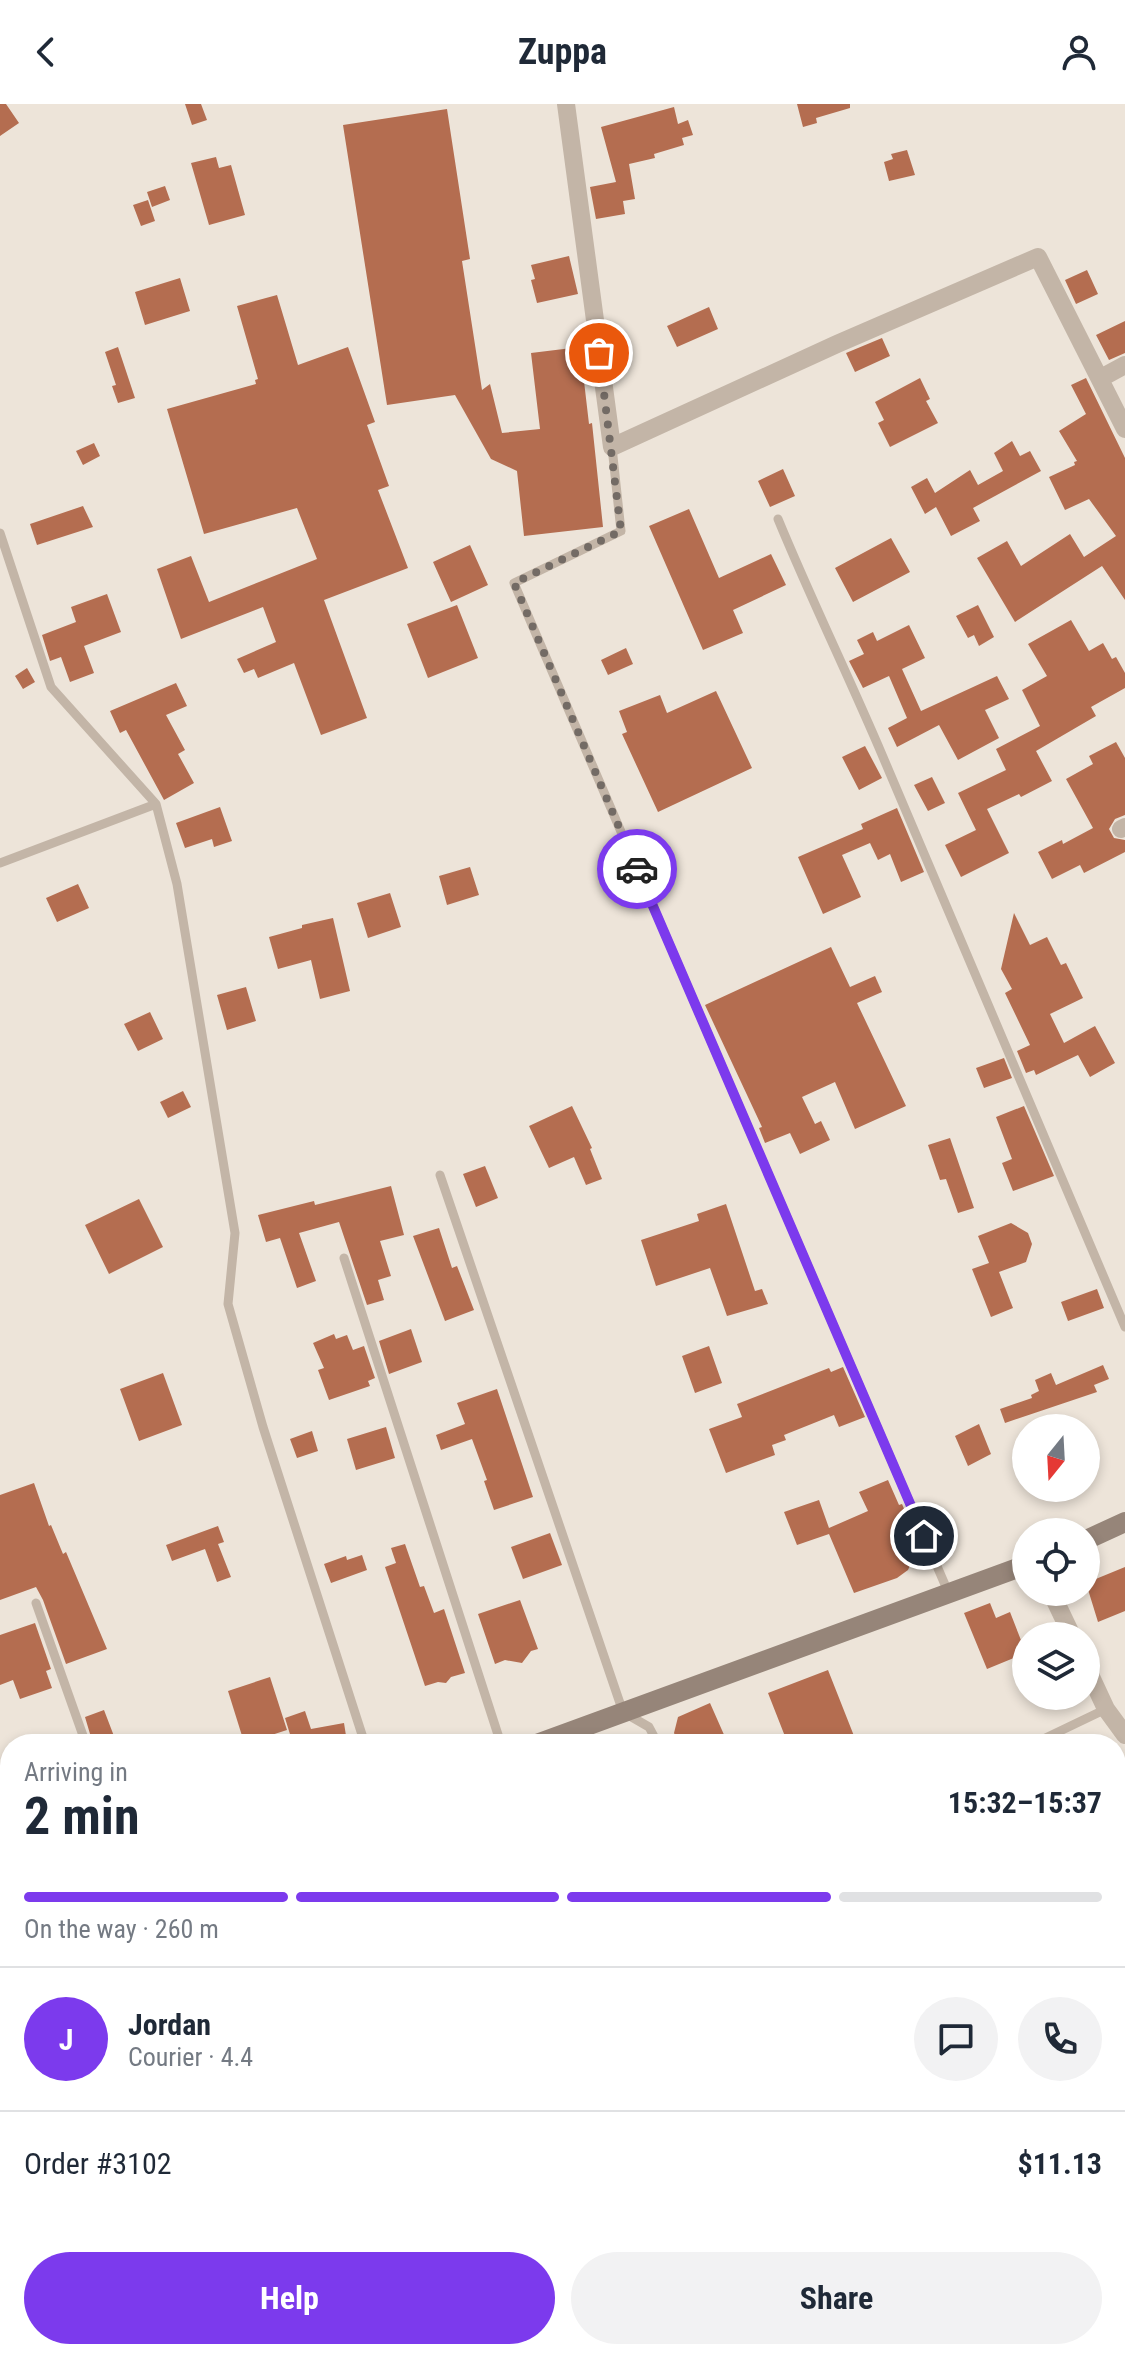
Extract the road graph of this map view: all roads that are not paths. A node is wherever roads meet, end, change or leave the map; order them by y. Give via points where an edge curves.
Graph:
1 (566, 104) edge
2 (1125, 365) edge
3 (1101, 378) junction
4 (1125, 429) edge
5 (612, 447) junction
6 (778, 519) dead end
7 (0, 533) edge
8 (156, 804) junction
9 (0, 863) edge
10 (440, 1175) dead end
11 (344, 1258) dead end
12 (1125, 1327) edge
13 (1125, 1522) edge
14 (1100, 1534) edge
15 (1012, 1570) edge
16 (949, 1594) junction
17 (36, 1603) dead end
18 (1100, 1696) edge
19 (1106, 1709) junction
20 (623, 1712) junction
21 (1124, 1732) edge
22 (82, 1734) edge
23 (362, 1734) edge
24 (498, 1734) edge
25 (564, 1734) edge
26 (653, 1734) edge
27 (1054, 1734) edge

1 - 5 street
2 - 3 street
3 - 4 street
3 - 5 street via 1038,257
5 - 16 lane via 621,531 514,583
6 - 12 lane
7 - 8 lane via 51,687
8 - 9 lane
8 - 23 lane via 177,884 235,1233 228,1304
10 - 20 lane
11 - 24 lane
13 - 14 street
15 - 16 street
16 - 20 street
17 - 22 lane
18 - 19 street
19 - 21 street
19 - 27 lane
20 - 25 street
20 - 26 lane

